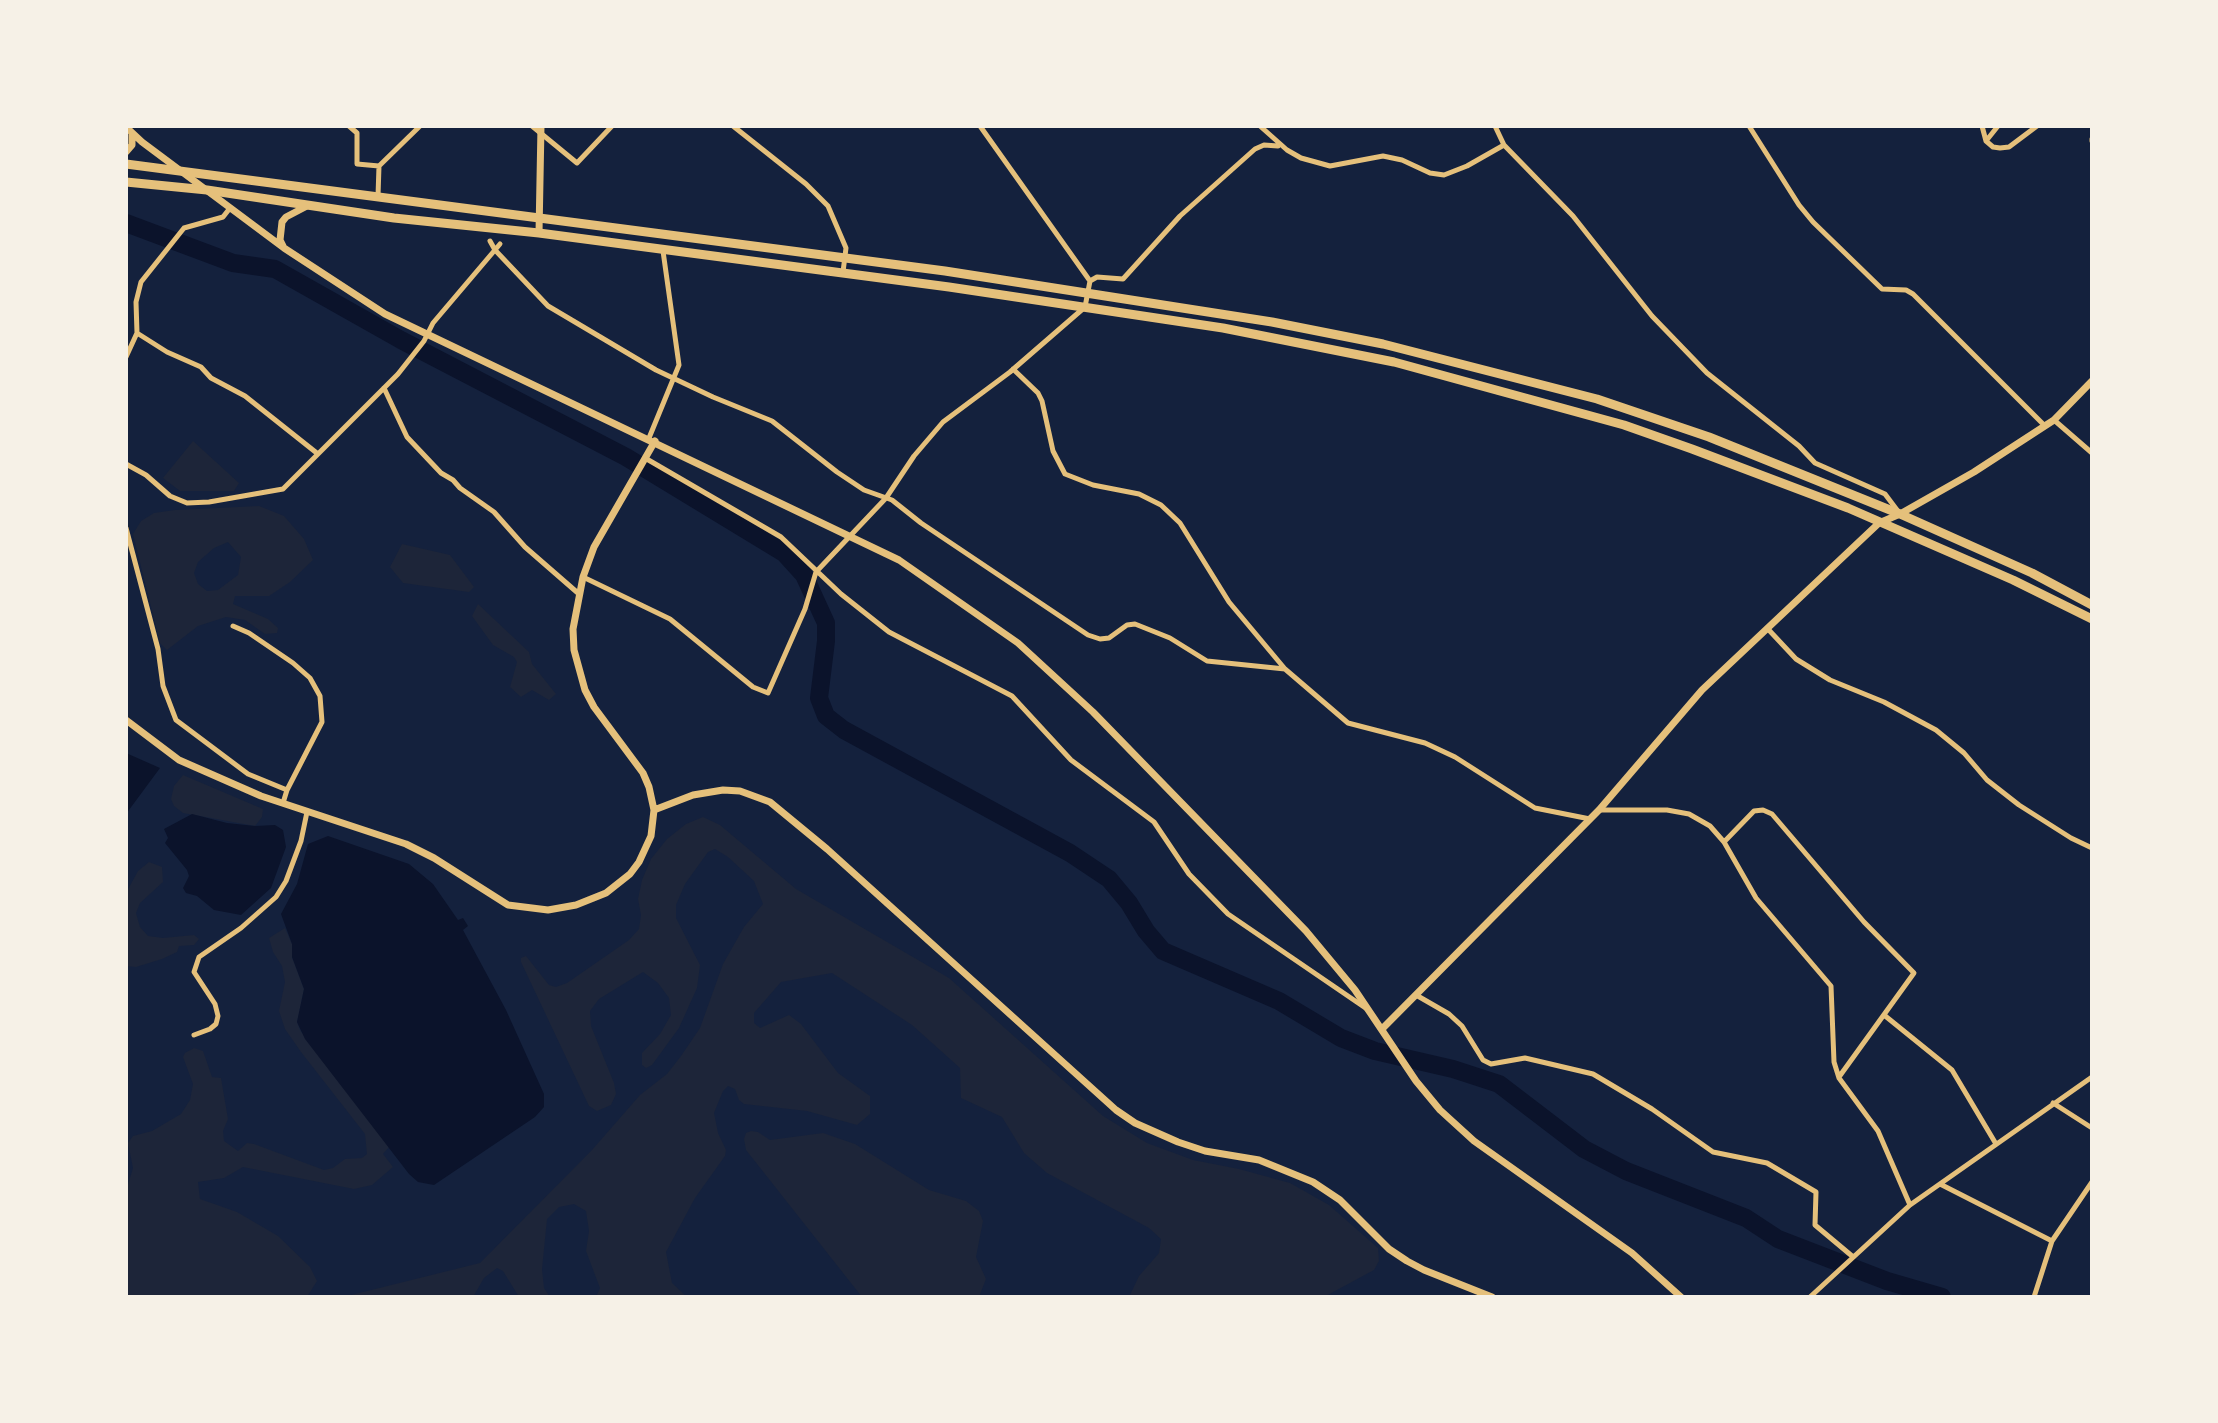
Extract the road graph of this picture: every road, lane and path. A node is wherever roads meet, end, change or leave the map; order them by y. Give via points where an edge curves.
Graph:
1 (349, 126) edge
2 (420, 126) edge
3 (532, 126) edge
4 (612, 126) edge
5 (733, 126) edge
6 (980, 126) edge
7 (1260, 126) edge
8 (1495, 126) edge
9 (1749, 126) edge
10 (1982, 126) edge
11 (1998, 126) edge
12 (2037, 126) edge
13 (541, 129) edge
14 (129, 130) edge
15 (1986, 141) junction
16 (1504, 145) junction
17 (1279, 146) junction
18 (126, 152) edge
19 (126, 164) edge
20 (379, 166) junction
21 (180, 171) junction
22 (126, 182) edge
23 (207, 190) junction
24 (378, 197) junction
25 (309, 205) junction
26 (230, 208) junction
27 (541, 217) junction
28 (539, 233) junction
29 (490, 241) dead end
30 (500, 244) dead end
31 (284, 248) junction
32 (495, 250) junction
33 (663, 251) junction
34 (845, 259) junction
35 (843, 273) junction
36 (1090, 281) junction
37 (1088, 293) junction
38 (1085, 307) junction
39 (137, 333) junction
40 (428, 333) junction
41 (126, 357) edge
42 (1013, 369) junction
43 (675, 378) junction
44 (2092, 381) edge
45 (384, 388) junction
46 (2054, 420) junction
47 (2045, 426) junction
48 (652, 440) junction
49 (2092, 453) edge
50 (318, 454) junction
51 (644, 459) junction
52 (126, 464) edge
53 (886, 498) junction
54 (1900, 514) junction
55 (1879, 523) junction
56 (126, 528) edge
57 (849, 535) junction
58 (815, 575) junction
59 (583, 577) junction
60 (579, 594) junction
61 (2092, 605) edge
62 (2092, 619) edge
63 (233, 626) dead end
64 (1767, 628) junction
65 (1285, 669) junction
66 (126, 720) edge
67 (287, 790) junction
68 (283, 803) junction
69 (654, 810) junction
70 (1599, 810) junction
71 (307, 811) junction
72 (1590, 819) junction
73 (1724, 842) junction
74 (2092, 848) edge
75 (1416, 995) junction
76 (1371, 1012) junction
77 (1884, 1015) junction
78 (1383, 1028) junction
79 (194, 1035) dead end
80 (2092, 1077) edge
81 (1839, 1078) junction
82 (2053, 1103) junction
83 (2092, 1128) edge
84 (1996, 1144) junction
85 (2092, 1182) edge
86 (1940, 1184) junction
87 (1910, 1205) junction
88 (2052, 1241) junction
89 (1851, 1257) junction
90 (1492, 1297) edge
91 (1681, 1297) edge
92 (1810, 1297) edge
93 (2034, 1297) edge

1 - 20 street via 357,133 357,164
2 - 20 street
3 - 13 street
4 - 13 street via 577,163
5 - 34 street via 828,206 846,248
6 - 36 street
7 - 17 street
8 - 16 street
9 - 47 street via 1813,222 1882,289 1913,294
10 - 15 street
11 - 15 street
12 - 15 street via 2009,147 1993,147
13 - 27 street
14 - 18 street via 132,145
14 - 21 street
16 - 17 street via 1444,175 1383,156 1330,166
16 - 54 street via 1573,216 1652,316 1707,373 1815,463 1885,494
17 - 36 street via 1255,149 1180,216 1123,279
19 - 21 highway
20 - 24 street
21 - 23 street
21 - 24 highway
22 - 23 highway
23 - 25 highway
23 - 26 street
24 - 27 highway
25 - 28 highway
25 - 31 street via 282,222
26 - 31 street
26 - 39 street via 223,217 184,228 141,282
27 - 28 street
27 - 34 highway
28 - 33 highway
29 - 32 street
30 - 32 street
31 - 40 street via 385,314
32 - 40 street
32 - 43 street via 548,306
33 - 35 highway
33 - 43 street via 679,365
34 - 35 street
34 - 37 highway
35 - 38 highway
36 - 37 street
37 - 38 street
37 - 54 highway via 1383,344 1597,399 1709,437
38 - 42 street
38 - 55 highway via 1307,343 1484,385 1624,425
39 - 41 street
39 - 50 street via 245,396
40 - 45 street
40 - 48 street
42 - 53 street via 943,422
42 - 65 street via 1042,401 1053,451 1065,474 1161,505 1180,523 1229,602
43 - 48 street
43 - 53 street via 772,421 837,472
44 - 46 street
45 - 50 street
45 - 60 street via 407,437 441,473 494,512
46 - 47 street
46 - 49 street
47 - 54 street
48 - 51 street
48 - 57 street
50 - 52 street via 283,489 209,502 187,503 170,496
51 - 58 street via 781,537
51 - 59 street via 600,534
53 - 57 street
53 - 65 street via 1088,635 1109,638 1135,624 1207,661
54 - 55 street
54 - 61 highway
55 - 62 highway
55 - 64 street
56 - 67 street via 163,686 176,720 248,774
57 - 58 street
57 - 76 street via 933,582 1055,675 1306,931
58 - 59 street via 768,693 753,687 670,619
58 - 76 street via 889,632 1012,696 1071,760 1154,822 1207,896
59 - 60 street
60 - 69 street via 574,650 585,690 643,773
63 - 67 street via 293,663 320,696 322,722
64 - 70 street via 1702,690
64 - 74 street via 1796,659 1830,680 1936,730 2019,805
65 - 72 street via 1348,723 1433,746 1535,808
66 - 68 street via 179,760
67 - 68 street
68 - 71 street
69 - 71 street via 651,836 630,874 593,899 548,910 508,905 406,844
69 - 90 street via 723,790 770,802 1116,1110 1178,1142 1259,1160 1313,1182 1407,1261
70 - 72 street
70 - 73 street via 1689,814
71 - 79 street via 301,841 276,897 199,957 194,972 218,1016 210,1029
72 - 75 street
73 - 77 street via 1754,811 1772,814 1914,973
73 - 81 street via 1756,898 1831,986
75 - 78 street
75 - 89 street via 1449,1014 1491,1064 1525,1058 1593,1074 1713,1152 1767,1163 1816,1192 1815,1225
76 - 78 street
77 - 81 street
77 - 84 street via 1952,1070
78 - 91 street via 1440,1110 1474,1141 1632,1253
80 - 82 street
81 - 87 street via 1878,1131
82 - 83 street
82 - 84 street
84 - 86 street
85 - 88 street
86 - 87 street
86 - 88 street
87 - 89 street
88 - 93 street
89 - 92 street

